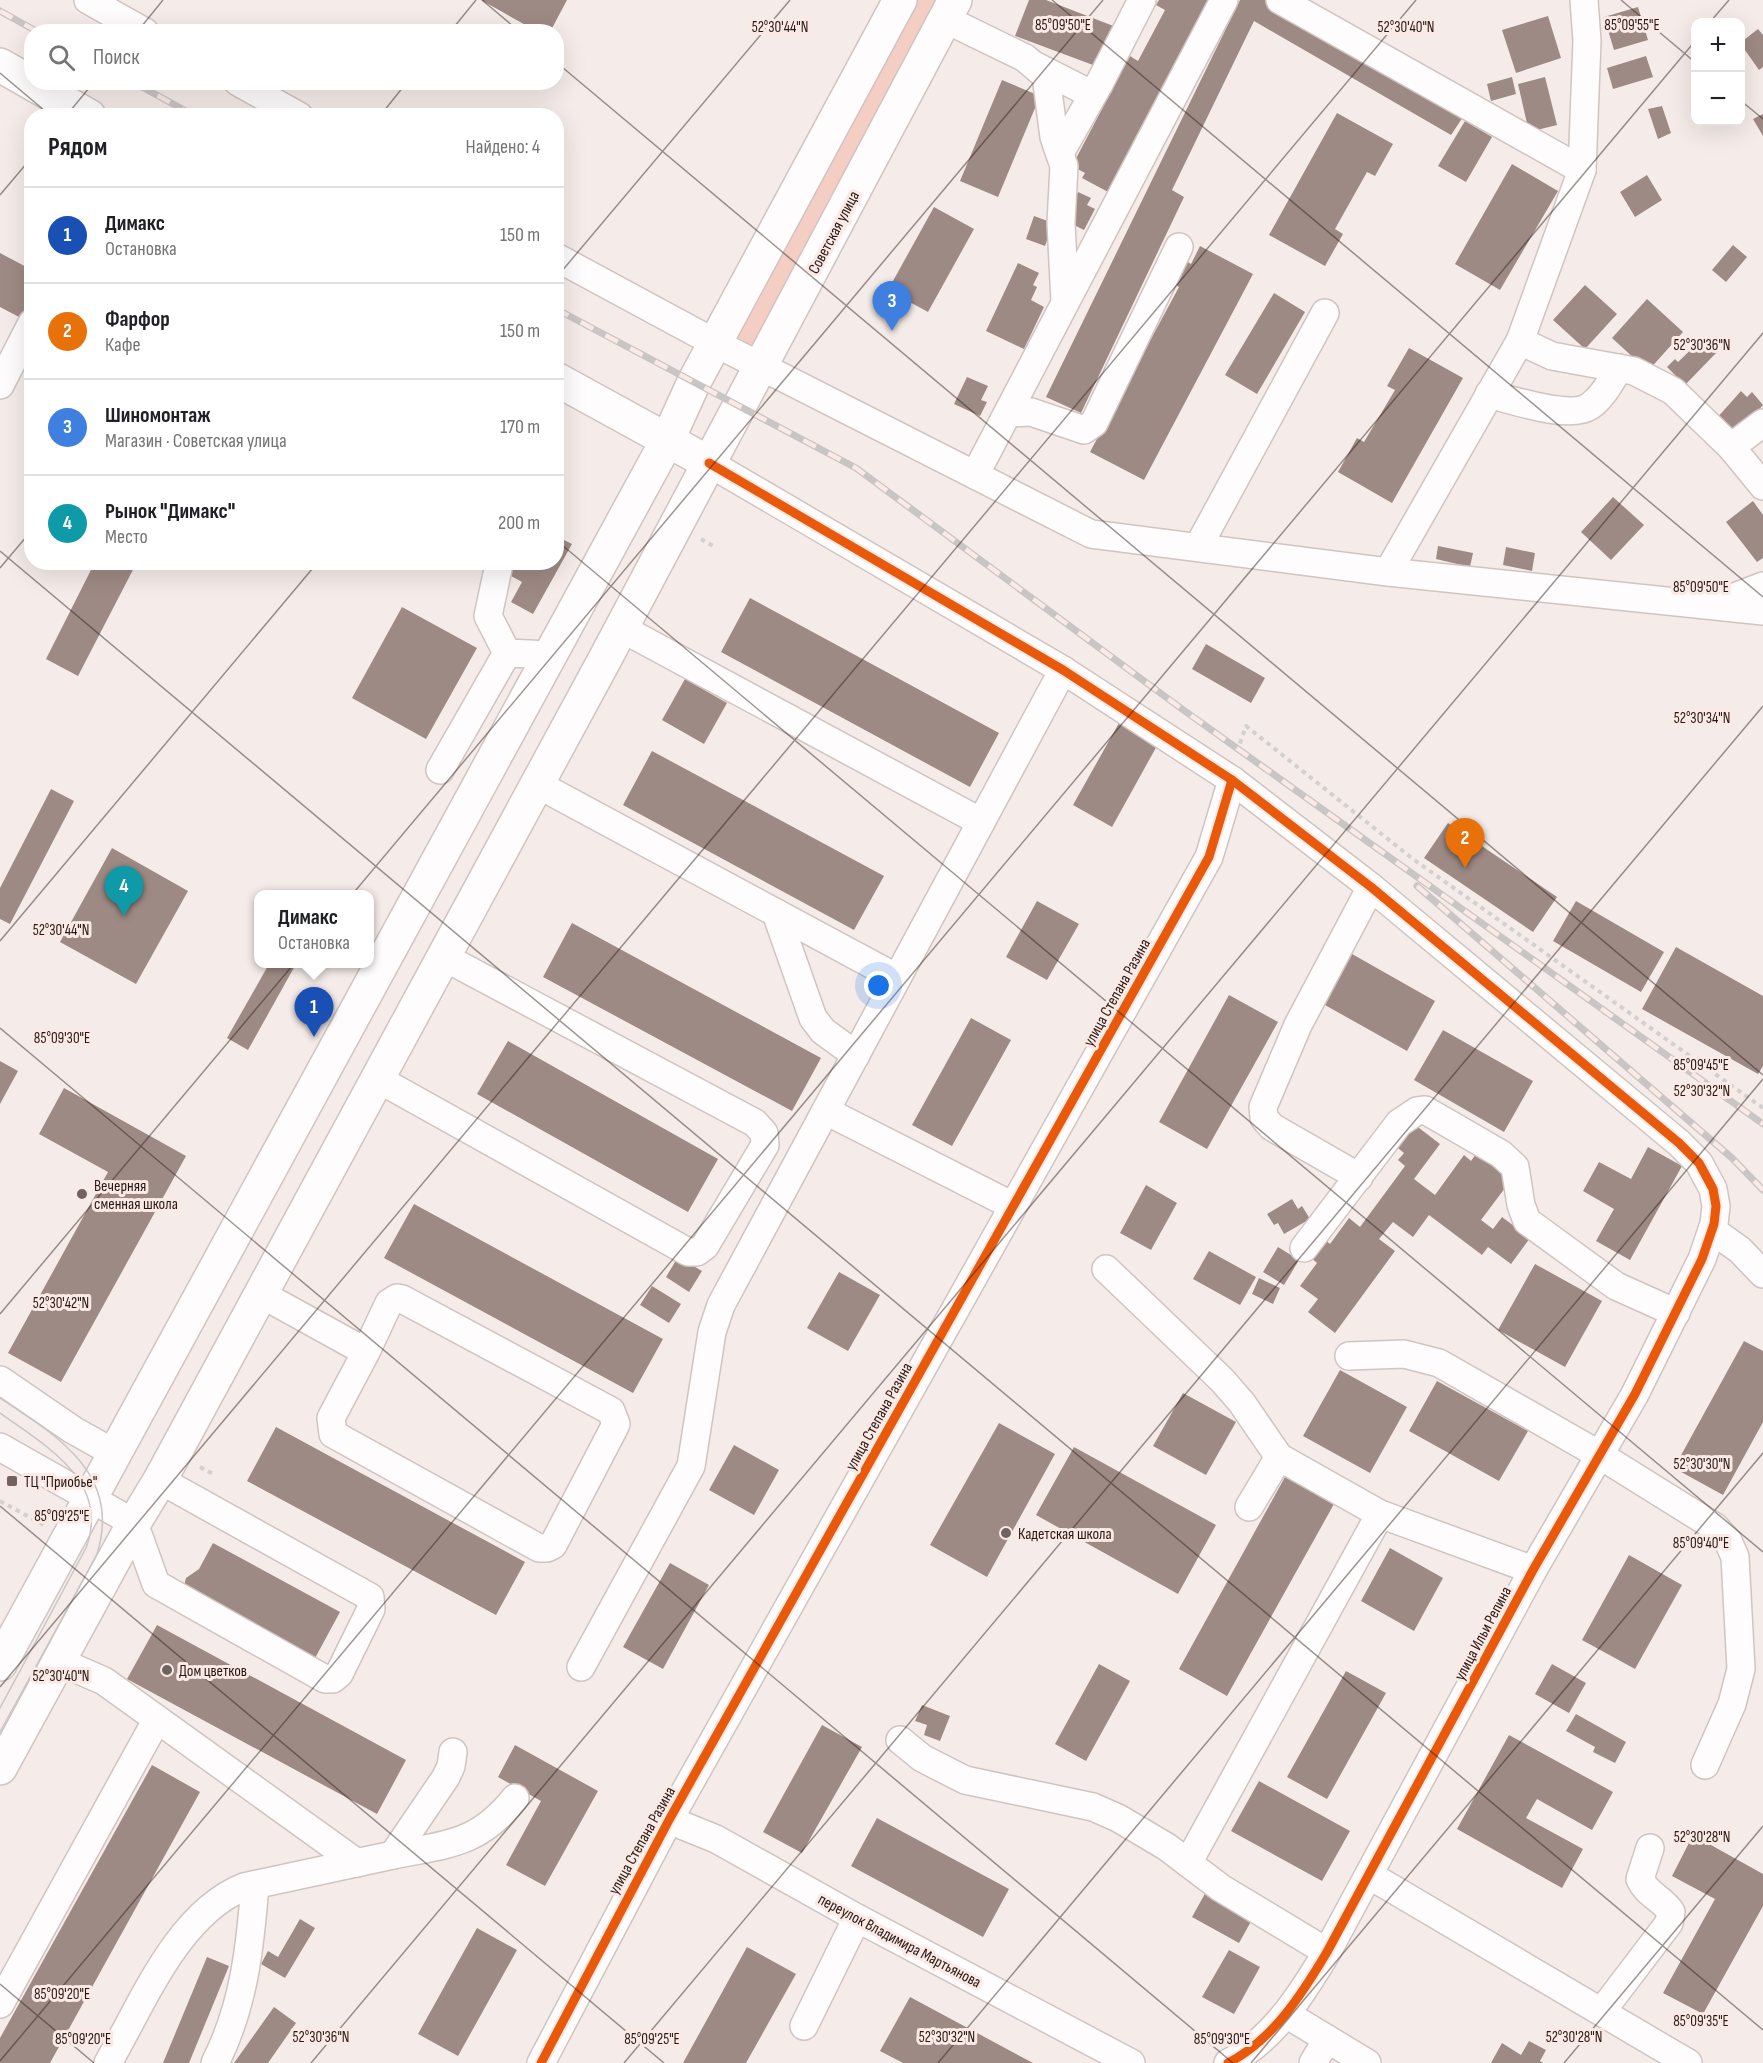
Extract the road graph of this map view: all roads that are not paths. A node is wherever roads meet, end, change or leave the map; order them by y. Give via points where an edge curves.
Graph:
1 (88, 0) edge
2 (900, 0) edge
3 (1142, 0) edge
4 (1224, 0) edge
5 (1280, 0) edge
6 (1584, 0) edge
7 (950, 10) edge
8 (131, 24) edge
9 (0, 65) edge
10 (1036, 66) junction
11 (24, 79) edge
12 (1099, 84) junction
13 (44, 90) edge
14 (252, 90) edge
15 (75, 108) edge
16 (285, 108) edge
17 (1060, 153) junction
18 (1582, 170) junction
19 (1179, 247) dead end
20 (564, 261) edge
21 (1065, 303) junction
22 (1325, 313) dead end
23 (24, 338) edge
24 (1520, 341) junction
25 (717, 344) junction
26 (762, 366) junction
27 (1619, 368) junction
28 (564, 383) edge
29 (0, 385) edge
30 (1490, 394) junction
31 (1008, 413) junction
32 (1763, 423) edge
33 (668, 439) junction
34 (1731, 447) junction
35 (709, 463) junction
36 (975, 475) junction
37 (1763, 486) edge
38 (1198, 547) junction
39 (498, 570) edge
40 (1388, 572) junction
41 (1763, 586) edge
42 (1712, 605) junction
43 (1763, 611) edge
44 (621, 628) junction
45 (507, 653) junction
46 (550, 655) junction
47 (1063, 670) junction
48 (592, 683) junction
49 (440, 770) dead end
50 (1232, 780) junction
51 (537, 784) junction
52 (981, 822) junction
53 (1371, 887) junction
54 (776, 913) junction
55 (444, 957) junction
56 (897, 978) junction
57 (856, 1055) junction
58 (378, 1079) junction
59 (826, 1111) junction
60 (292, 1128) junction
61 (337, 1155) junction
62 (1359, 1177) junction
63 (1013, 1206) junction
64 (1712, 1230) junction
65 (1304, 1248) dead end
66 (1106, 1269) dead end
67 (1763, 1274) edge
68 (261, 1294) junction
69 (1676, 1313) junction
70 (366, 1352) junction
71 (1348, 1356) dead end
72 (0, 1380) edge
73 (0, 1447) edge
74 (114, 1452) junction
75 (1598, 1454) junction
76 (1279, 1457) junction
77 (160, 1480) junction
78 (90, 1498) junction
79 (1249, 1507) dead end
80 (1380, 1514) junction
81 (134, 1523) junction
82 (1533, 1570) junction
83 (58, 1660) junction
84 (0, 1664) edge
85 (581, 1667) dead end
86 (156, 1721) junction
87 (900, 1740) dead end
88 (453, 1752) dead end
89 (1705, 1765) dead end
90 (0, 1768) edge
91 (514, 1798) dead end
92 (669, 1820) junction
93 (1650, 1848) dead end
94 (393, 1854) junction
95 (357, 1863) junction
96 (1188, 1863) junction
97 (1369, 1875) junction
98 (255, 1885) junction
99 (857, 1918) junction
100 (1327, 1952) junction
101 (0, 2004) edge
102 (1602, 2011) junction
103 (1286, 2014) junction
104 (804, 2025) dead end
105 (1327, 2038) junction
106 (108, 2063) edge
107 (215, 2063) edge
108 (541, 2063) edge
109 (1131, 2063) edge
110 (1228, 2063) edge
111 (1313, 2063) edge
112 (1368, 2063) edge
113 (1688, 2063) edge

1 - 8 street
2 - 25 main road
3 - 12 street
4 - 21 street
5 - 18 street
6 - 18 street via 1587,41
7 - 10 street
7 - 26 main road, Советская улица
9 - 11 main road
10 - 12 street via 1085,91
10 - 17 street via 1049,86 1051,122
12 - 17 street
13 - 15 main road
14 - 16 street
17 - 21 street via 1064,178 1061,214
18 - 24 street
19 - 31 street via 1094,423 1084,430 1031,412
20 - 25 street
21 - 31 street
22 - 38 street
23 - 29 street
24 - 27 street via 1552,356
24 - 30 street
25 - 26 street
25 - 33 main road via 694,382
26 - 35 main road, Советская улица
26 - 36 street
27 - 30 street via 1597,400 1575,410 1528,405
27 - 34 street via 1634,371 1673,391
28 - 33 main road
30 - 40 street
31 - 36 street
32 - 34 street
33 - 35 main road
33 - 46 main road
34 - 37 street
35 - 44 main road, Советская улица
35 - 47 street
36 - 38 street via 1091,534
38 - 40 street
39 - 45 street via 488,616
40 - 42 street
41 - 42 street
42 - 43 street
44 - 48 main road, Советская улица
44 - 52 street
45 - 46 street
45 - 49 street
46 - 48 main road
46 - 60 main road
47 - 50 street
47 - 52 street
48 - 51 main road, Советская улица
50 - 53 street
50 - 63 street, улица Степана Разина via 1209,857
51 - 54 street
51 - 55 main road, Советская улица
52 - 56 street
53 - 62 street via 1298,1025 1263,1107 1264,1118 1272,1127
53 - 64 street, улица Ильи Репина via 1699,1163 1713,1189 1716,1206
54 - 56 street
54 - 57 street via 813,1018 823,1031
55 - 58 main road, Советская улица
55 - 58 street via 756,1123 764,1134 765,1144 705,1246 688,1252
56 - 57 street
57 - 59 street
58 - 61 main road, Советская улица
59 - 63 street
59 - 85 street via 716,1318 691,1466
60 - 61 main road
60 - 74 main road
61 - 68 main road, Советская улица
62 - 65 street
62 - 69 street via 1400,1124 1417,1111 1425,1110 1501,1154 1515,1167 1527,1221 1616,1286
63 - 92 street, улица Степана Разина
64 - 67 street via 1740,1250
64 - 69 street, улица Ильи Репина
66 - 76 street via 1222,1380
68 - 70 street
68 - 77 main road, Советская улица
69 - 75 street, улица Ильи Репина via 1635,1394
70 - 70 street via 331,1418 333,1434 539,1548 553,1545 616,1424 611,1411 402,1299 389,1304
71 - 75 street via 1404,1354 1439,1363
72 - 74 street via 72,1430
73 - 78 street
74 - 78 main road
75 - 82 street, улица Ильи Репина
75 - 89 street via 1715,1527 1728,1541 1735,1557 1741,1669 1732,1704
76 - 79 street
76 - 80 street
77 - 81 main road, Советская улица
77 - 81 street via 370,1597 371,1609 339,1674 325,1679 156,1584
78 - 81 street
78 - 84 main road
80 - 82 street
80 - 96 street
81 - 83 main road, Советская улица
82 - 97 street, улица Ильи Репина
83 - 86 street via 96,1675
83 - 90 main road, Советская улица
86 - 95 street
86 - 101 street
87 - 96 street via 922,1758 966,1780 1093,1807 1144,1832
88 - 94 street via 446,1777
91 - 94 street via 494,1822 478,1833 456,1843
92 - 99 street, переулок Владимира Мартьянова via 716,1839
92 - 108 street, улица Степана Разина
93 - 102 street via 1640,1879 1648,1893 1665,1901 1671,1912 1669,1923
94 - 95 street
95 - 98 street
96 - 100 street via 1221,1888
97 - 100 street, улица Ильи Репина
97 - 102 street
98 - 106 street via 228,1893 179,1938
98 - 107 street via 240,2003
99 - 104 street
99 - 109 street, переулок Владимира Мартьянова
100 - 103 street, улица Ильи Репина
102 - 113 street
103 - 105 street
103 - 110 street, улица Ильи Репина via 1263,2038
105 - 111 street
105 - 112 street

